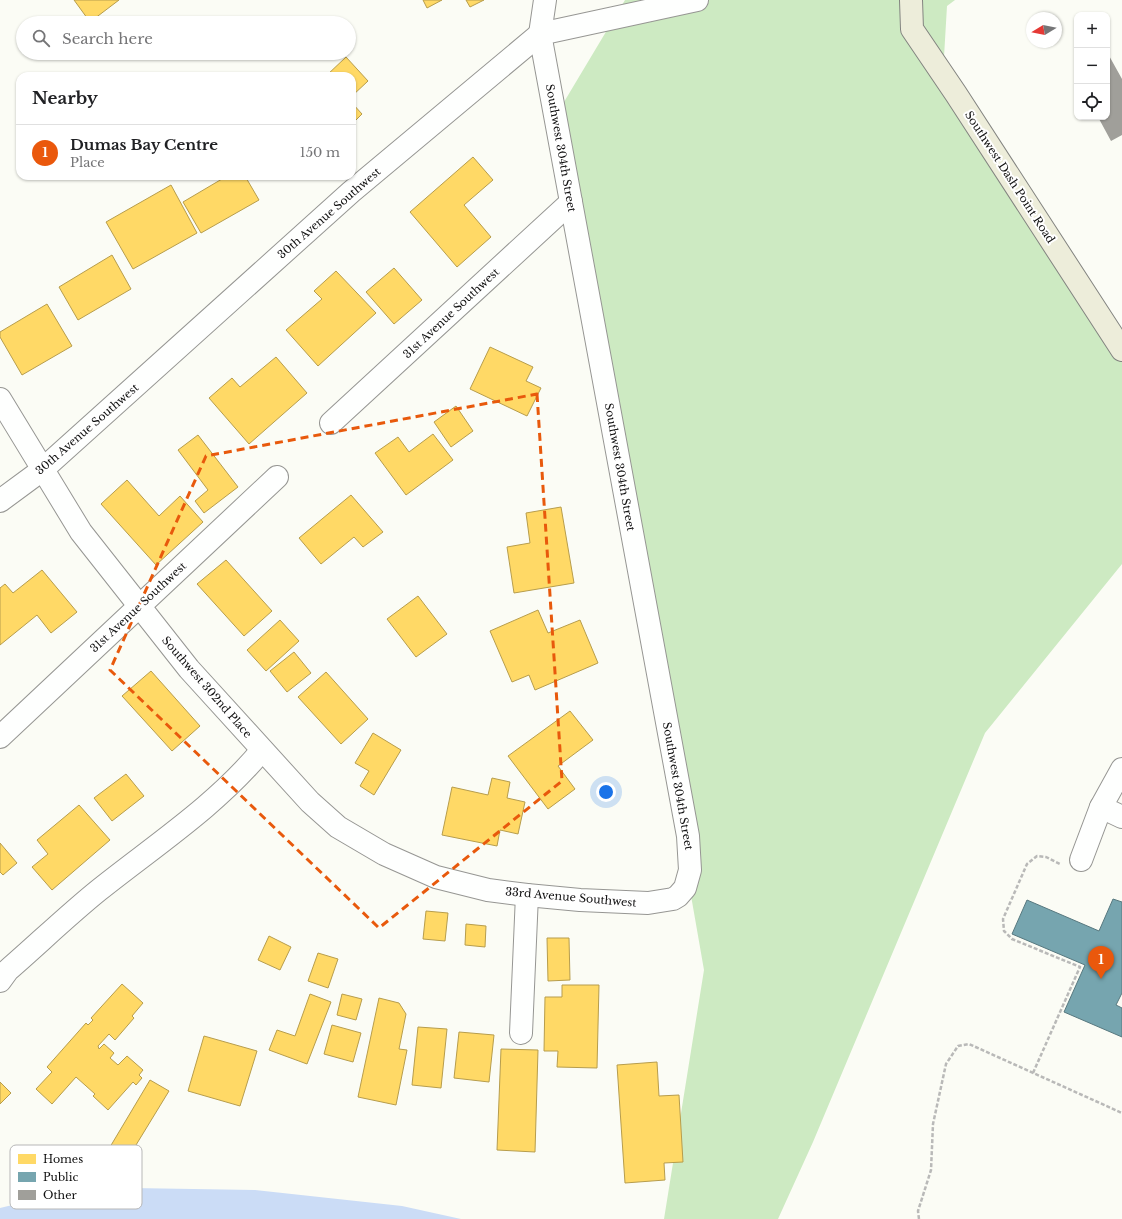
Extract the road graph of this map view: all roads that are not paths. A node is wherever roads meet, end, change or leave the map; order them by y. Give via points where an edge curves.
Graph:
1 (545, 0) edge
2 (696, 0) edge
3 (911, 0) edge
4 (540, 34) junction
5 (571, 202) junction
6 (1122, 350) edge
7 (0, 399) edge
8 (331, 423) dead end
9 (42, 470) junction
10 (277, 477) dead end
11 (0, 501) edge
12 (139, 606) junction
13 (0, 736) edge
14 (262, 750) junction
15 (1119, 779) edge
16 (1101, 807) junction
17 (1122, 817) edge
18 (1081, 860) road end
19 (488, 890) joint
20 (527, 895) junction
21 (678, 896) joint
22 (0, 981) edge
23 (521, 1033) dead end

1 - 4 street, Southwest 304th Street
2 - 4 street, 30th Avenue Southwest
3 - 6 main road, Southwest Dash Point Road via 912,30
4 - 5 street, Southwest 304th Street
4 - 9 street, 30th Avenue Southwest via 351,192
5 - 8 street, 31st Avenue Southwest
5 - 21 street, Southwest 304th Street via 688,836 690,878
7 - 9 street, Southwest 302nd Place
9 - 11 street, 30th Avenue Southwest
9 - 12 street, Southwest 302nd Place via 80,532
10 - 12 street, 31st Avenue Southwest
12 - 13 street, 31st Avenue Southwest
12 - 14 street, Southwest 302nd Place via 188,669
14 - 19 street, Southwest 302nd Place via 310,802 338,827 384,854 436,877
14 - 22 street via 246,770 201,810 98,891 8,970
15 - 16 street
16 - 17 street
16 - 18 street
19 - 20 street, 33rd Avenue Southwest
20 - 21 street, 33rd Avenue Southwest via 648,903
20 - 23 street

